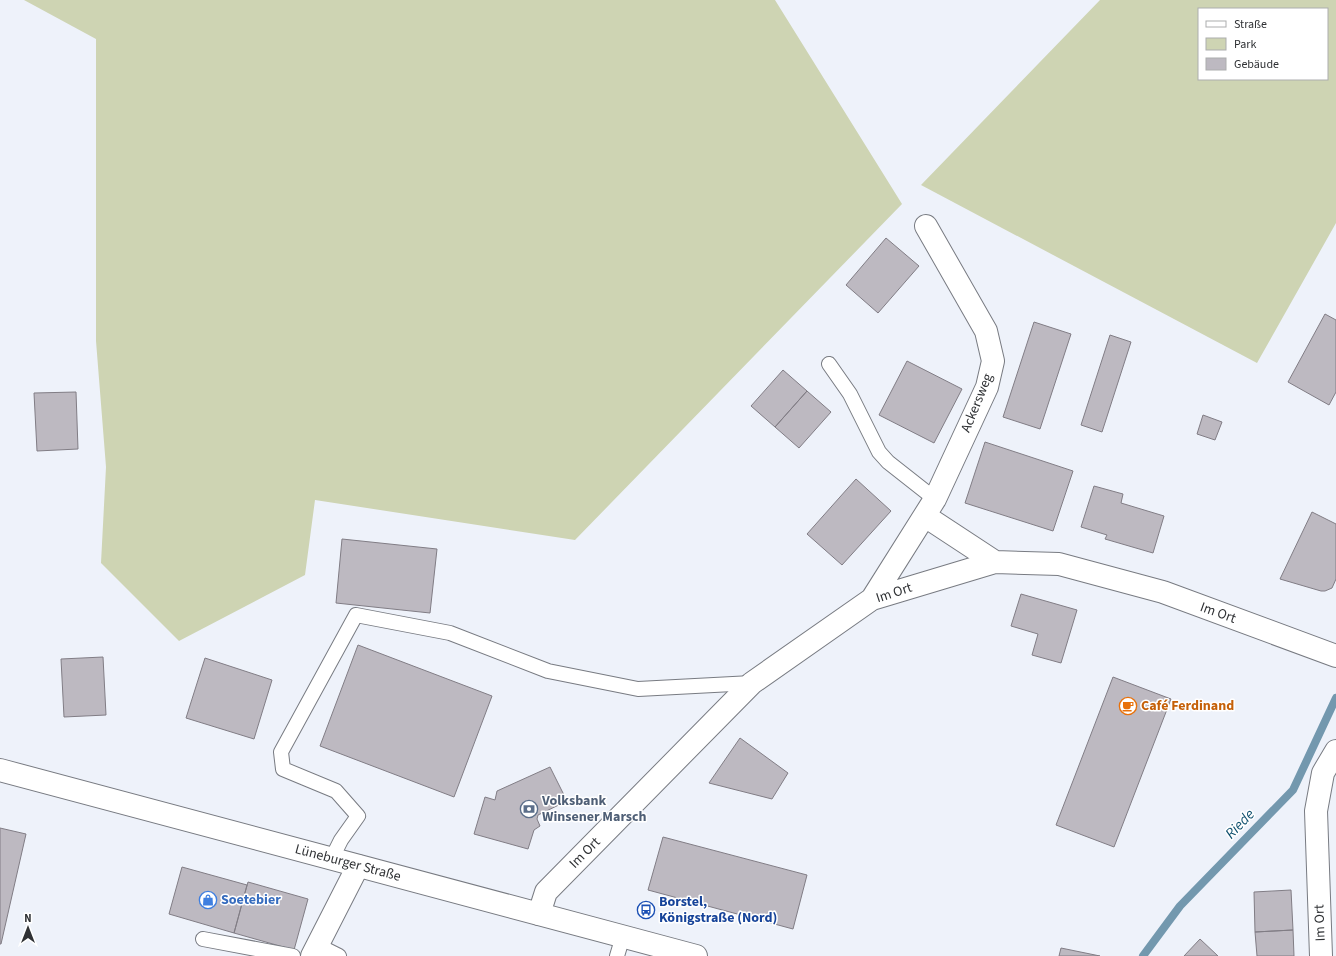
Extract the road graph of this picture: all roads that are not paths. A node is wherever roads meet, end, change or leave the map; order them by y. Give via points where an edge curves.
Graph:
1 (926, 226) dead end
2 (829, 364) dead end
3 (930, 507) junction
4 (995, 562) junction
5 (872, 599) junction
6 (1336, 656) edge
7 (752, 683) junction
8 (1336, 751) edge
9 (0, 770) edge
10 (332, 858) junction
11 (358, 866) junction
12 (539, 914) junction
13 (203, 939) dead end
14 (620, 946) edge
15 (315, 951) edge
16 (293, 956) edge
17 (339, 956) edge
18 (696, 956) edge
19 (1321, 956) edge

1 - 3 street, Ackersweg via 986,331 993,361 987,386
2 - 3 lane via 850,394 879,452
3 - 4 street
3 - 5 street, Ackersweg
4 - 5 street, Im Ort
4 - 6 street, Im Ort via 1059,564 1163,592
5 - 7 street, Im Ort
7 - 10 lane via 638,689 548,671 450,633 356,616 281,752 283,769 336,791 358,816
7 - 12 street, Im Ort via 546,892
8 - 19 street, Im Ort via 1323,773 1316,811
9 - 10 street, Lüneburger Straße
10 - 11 street, Lüneburger Straße
11 - 12 street, Lüneburger Straße
11 - 15 street
12 - 14 street, Lüneburger Straße
13 - 16 lane
14 - 18 street, Lüneburger Straße
15 - 17 lane

